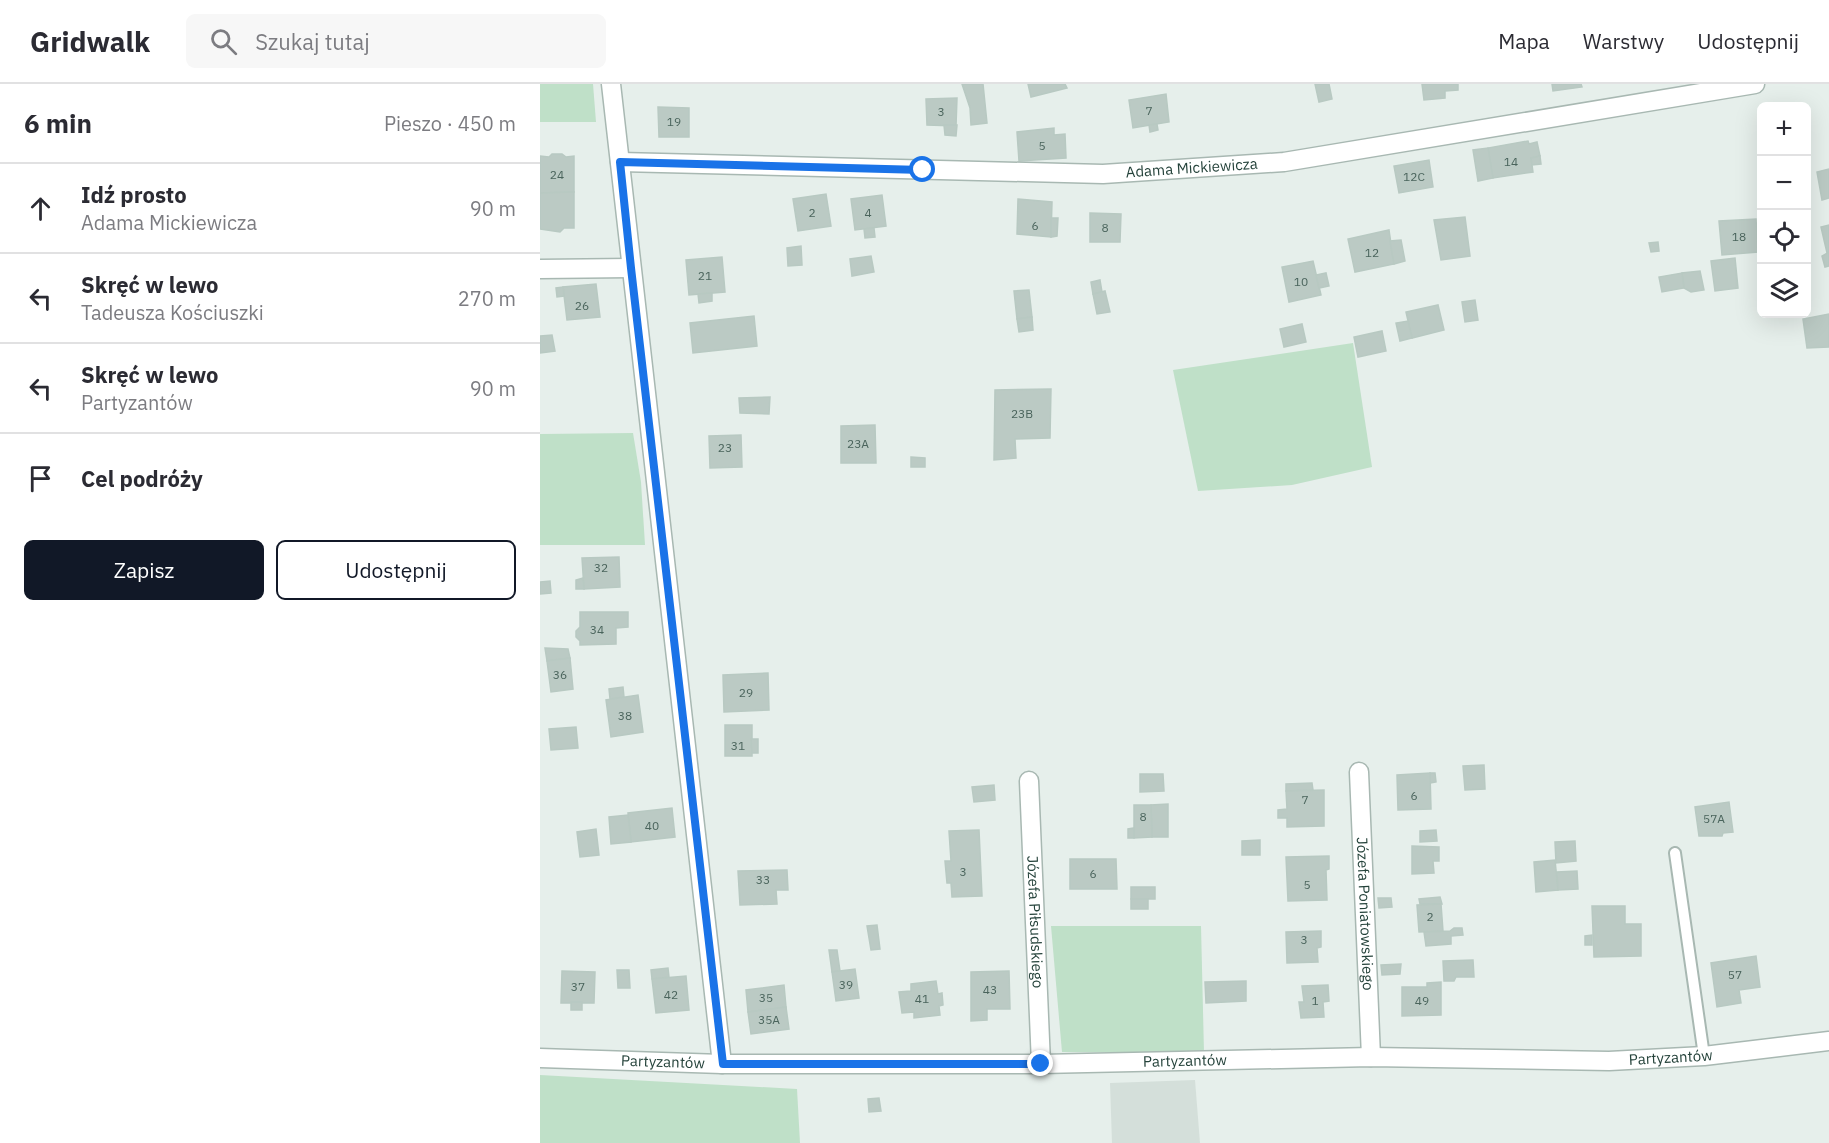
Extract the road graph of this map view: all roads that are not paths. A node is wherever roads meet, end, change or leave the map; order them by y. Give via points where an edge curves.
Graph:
1 (611, 84) edge
2 (1755, 84) edge
3 (620, 162) junction
4 (631, 268) junction
5 (540, 269) edge
6 (1359, 772) dead end
7 (1029, 781) dead end
8 (1675, 853) dead end
9 (1829, 1041) edge
10 (1704, 1056) junction
11 (1371, 1057) junction
12 (540, 1058) edge
13 (723, 1064) junction
14 (1041, 1064) junction

1 - 3 street
2 - 3 street, Adama Mickiewicza via 1284,162 1103,174
3 - 4 street
4 - 5 street
4 - 13 street
6 - 11 street, Józefa Poniatowskiego
7 - 14 street, Józefa Piłsudskiego
8 - 10 lane
9 - 10 street, Partyzantów
10 - 11 street, Partyzantów via 1609,1061
11 - 14 street, Partyzantów
12 - 13 street, Partyzantów
13 - 14 street, Partyzantów

